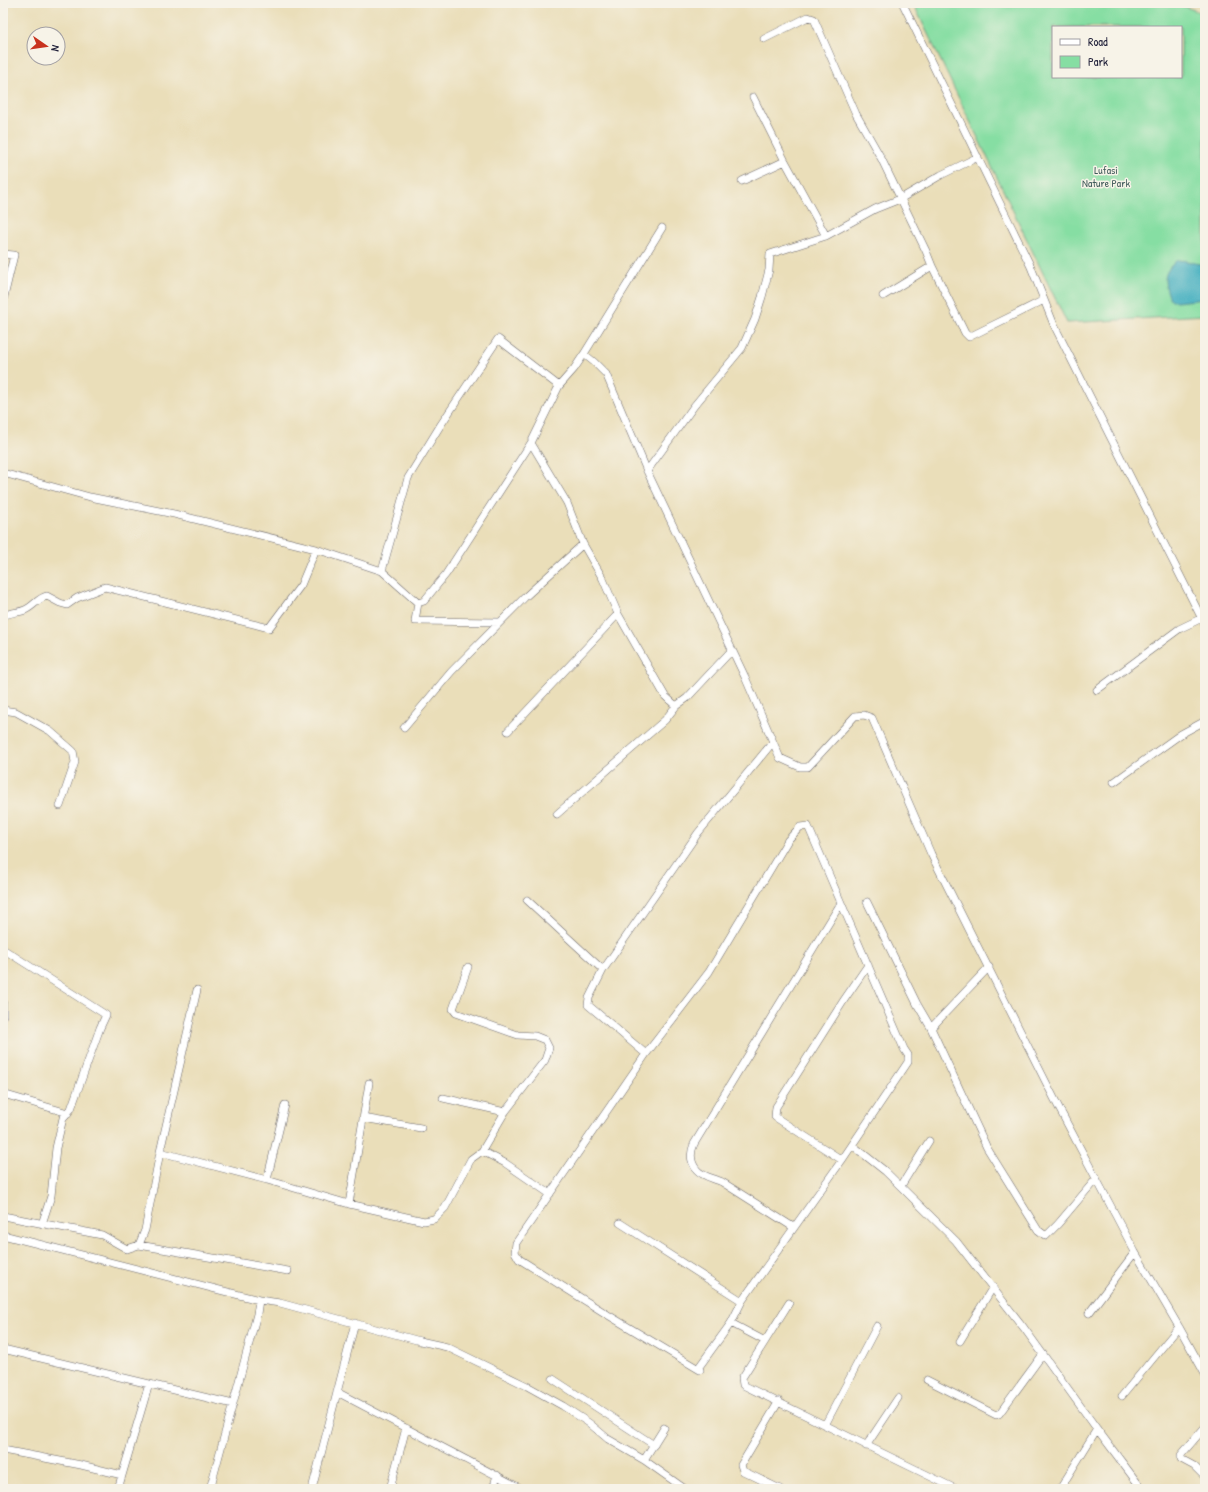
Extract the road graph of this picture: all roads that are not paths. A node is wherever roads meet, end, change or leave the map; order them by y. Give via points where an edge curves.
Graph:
1 (902, 4) edge
2 (764, 39) dead end
3 (753, 97) dead end
4 (978, 157) junction
5 (785, 161) junction
6 (742, 181) dead end
7 (900, 199) junction
8 (662, 228) dead end
9 (826, 236) junction
10 (3, 254) edge
11 (932, 266) junction
12 (883, 296) dead end
13 (1044, 300) junction
14 (3, 301) edge
15 (584, 354) junction
16 (559, 386) junction
17 (531, 443) junction
18 (647, 471) junction
19 (3, 473) edge
20 (583, 544) junction
21 (316, 549) junction
22 (382, 571) junction
23 (418, 603) junction
24 (618, 614) junction
25 (3, 616) edge
26 (500, 622) junction
27 (1203, 622) edge
28 (732, 650) junction
29 (1097, 690) dead end
30 (676, 706) junction
31 (3, 710) edge
32 (1205, 721) edge
33 (404, 728) dead end
34 (508, 731) dead end
35 (773, 742) junction
36 (1114, 782) dead end
37 (60, 806) dead end
38 (557, 814) dead end
39 (527, 900) dead end
40 (867, 902) dead end
41 (841, 903) junction
42 (3, 949) edge
43 (868, 965) junction
44 (468, 966) dead end
45 (989, 967) junction
46 (603, 970) junction
47 (197, 990) dead end
48 (3, 1004) edge
49 (3, 1015) edge
50 (931, 1028) junction
51 (646, 1054) junction
52 (369, 1083) dead end
53 (3, 1094) edge
54 (444, 1098) dead end
55 (285, 1105) dead end
56 (504, 1112) junction
57 (68, 1113) junction
58 (363, 1118) junction
59 (421, 1128) dead end
60 (929, 1142) dead end
61 (852, 1144) junction
62 (482, 1151) junction
63 (160, 1152) junction
64 (842, 1160) junction
65 (1096, 1179) junction
66 (268, 1180) junction
67 (901, 1186) junction
68 (550, 1194) junction
69 (349, 1204) junction
70 (3, 1216) edge
71 (42, 1224) junction
72 (620, 1224) dead end
73 (793, 1227) junction
74 (3, 1235) edge
75 (139, 1244) junction
76 (1135, 1252) junction
77 (288, 1271) dead end
78 (993, 1287) junction
79 (259, 1300) junction
80 (742, 1301) junction
81 (789, 1303) dead end
82 (1089, 1313) dead end
83 (355, 1323) junction
84 (731, 1323) junction
85 (877, 1326) dead end
86 (1179, 1327) junction
87 (765, 1341) junction
88 (960, 1341) dead end
89 (3, 1349) edge
90 (1043, 1354) junction
91 (1205, 1374) edge
92 (553, 1379) dead end
93 (927, 1380) dead end
94 (149, 1384) junction
95 (337, 1392) junction
96 (1122, 1396) dead end
97 (898, 1398) dead end
98 (779, 1401) junction
99 (232, 1404) junction
100 (825, 1425) junction
101 (1205, 1427) edge
102 (406, 1428) junction
103 (664, 1428) dead end
104 (1097, 1429) junction
105 (654, 1445) junction
106 (866, 1446) junction
107 (3, 1450) edge
108 (644, 1460) junction
109 (122, 1475) junction
110 (497, 1475) junction
111 (1205, 1477) edge
112 (118, 1489) edge
113 (210, 1489) edge
114 (312, 1489) edge
115 (390, 1489) edge
116 (493, 1489) edge
117 (522, 1489) edge
118 (685, 1489) edge
119 (780, 1489) edge
120 (956, 1489) edge
121 (1060, 1489) edge
122 (1142, 1489) edge

1 - 4 street
2 - 7 street via 808,17 814,20 856,114
3 - 5 street
4 - 7 street
4 - 13 street via 1031,267
5 - 6 street
5 - 9 street
7 - 9 street via 875,209
7 - 11 street
8 - 15 street
9 - 18 street via 770,254 762,297 742,348 694,406
10 - 14 street via 14,255
11 - 12 street
11 - 13 street via 969,337
13 - 27 street via 1054,325
15 - 16 street
15 - 18 street via 606,374
16 - 17 street
16 - 22 street via 498,339 408,478
17 - 20 street via 566,503
17 - 23 street via 446,574 424,601
18 - 28 street
19 - 21 street via 90,497 174,514
20 - 24 street via 603,579
20 - 26 street
21 - 22 street
21 - 25 street via 301,586 269,628 105,587 67,604 47,596 24,610
22 - 23 street
23 - 26 street via 416,621
24 - 30 street via 665,696
24 - 34 street
26 - 33 street via 451,672
27 - 29 street via 1179,629
28 - 30 street via 687,698
28 - 35 street
30 - 38 street via 665,720
31 - 37 street via 16,712 50,731 73,751 76,762
32 - 36 street via 1181,734
35 - 45 street via 780,758 800,767 808,767 855,716 864,715 872,718 931,854
35 - 46 street via 698,833
39 - 46 street
40 - 50 street via 916,1004
41 - 43 street
41 - 51 street via 808,826 800,827 788,840 709,972
41 - 73 street via 691,1151 692,1164 698,1172 719,1181
42 - 57 street via 106,1015
43 - 61 street via 908,1055 908,1062
43 - 64 street via 776,1107 775,1117
44 - 56 street via 452,1009 456,1013 518,1035 535,1036 545,1040 549,1048 545,1060
45 - 50 street
45 - 65 street
46 - 51 street via 588,1005
47 - 63 street
48 - 49 street
50 - 65 street via 987,1148 1038,1230 1046,1236
51 - 68 street
52 - 58 street
53 - 57 street
54 - 56 street
55 - 66 street
56 - 62 street
57 - 71 street via 63,1118 56,1148 51,1196
58 - 59 street
58 - 69 street
60 - 67 street
61 - 64 street
61 - 67 street
62 - 68 street via 505,1163
62 - 69 street via 471,1159 445,1208 434,1218 424,1221
63 - 66 street
63 - 75 street via 145,1230
64 - 73 street
65 - 76 street
66 - 69 street
67 - 78 street via 956,1241
68 - 84 street via 516,1243 515,1252 519,1259 700,1370 699,1367
70 - 71 street
71 - 75 street via 102,1235 127,1249
72 - 80 street
73 - 80 street
74 - 79 street
75 - 77 street
76 - 82 street
76 - 86 street
78 - 88 street
78 - 90 street
79 - 83 street
79 - 99 street
80 - 84 street
81 - 87 street
83 - 95 street
83 - 108 street via 447,1347 563,1406 589,1422 608,1439
84 - 87 street
85 - 100 street
86 - 91 street
86 - 96 street
87 - 98 street via 742,1381 744,1385
89 - 94 street
90 - 93 street via 996,1415
90 - 104 street
92 - 105 street
94 - 99 street
94 - 109 street
95 - 102 street
95 - 114 street
97 - 106 street
98 - 100 street
98 - 119 street via 741,1465 743,1471
99 - 113 street
100 - 106 street
101 - 111 street via 1181,1455 1182,1459
102 - 110 street
102 - 115 street
103 - 105 street
104 - 121 street
104 - 122 street
105 - 108 street
106 - 120 street
107 - 109 street
108 - 118 street
109 - 112 street
110 - 116 street
110 - 117 street

